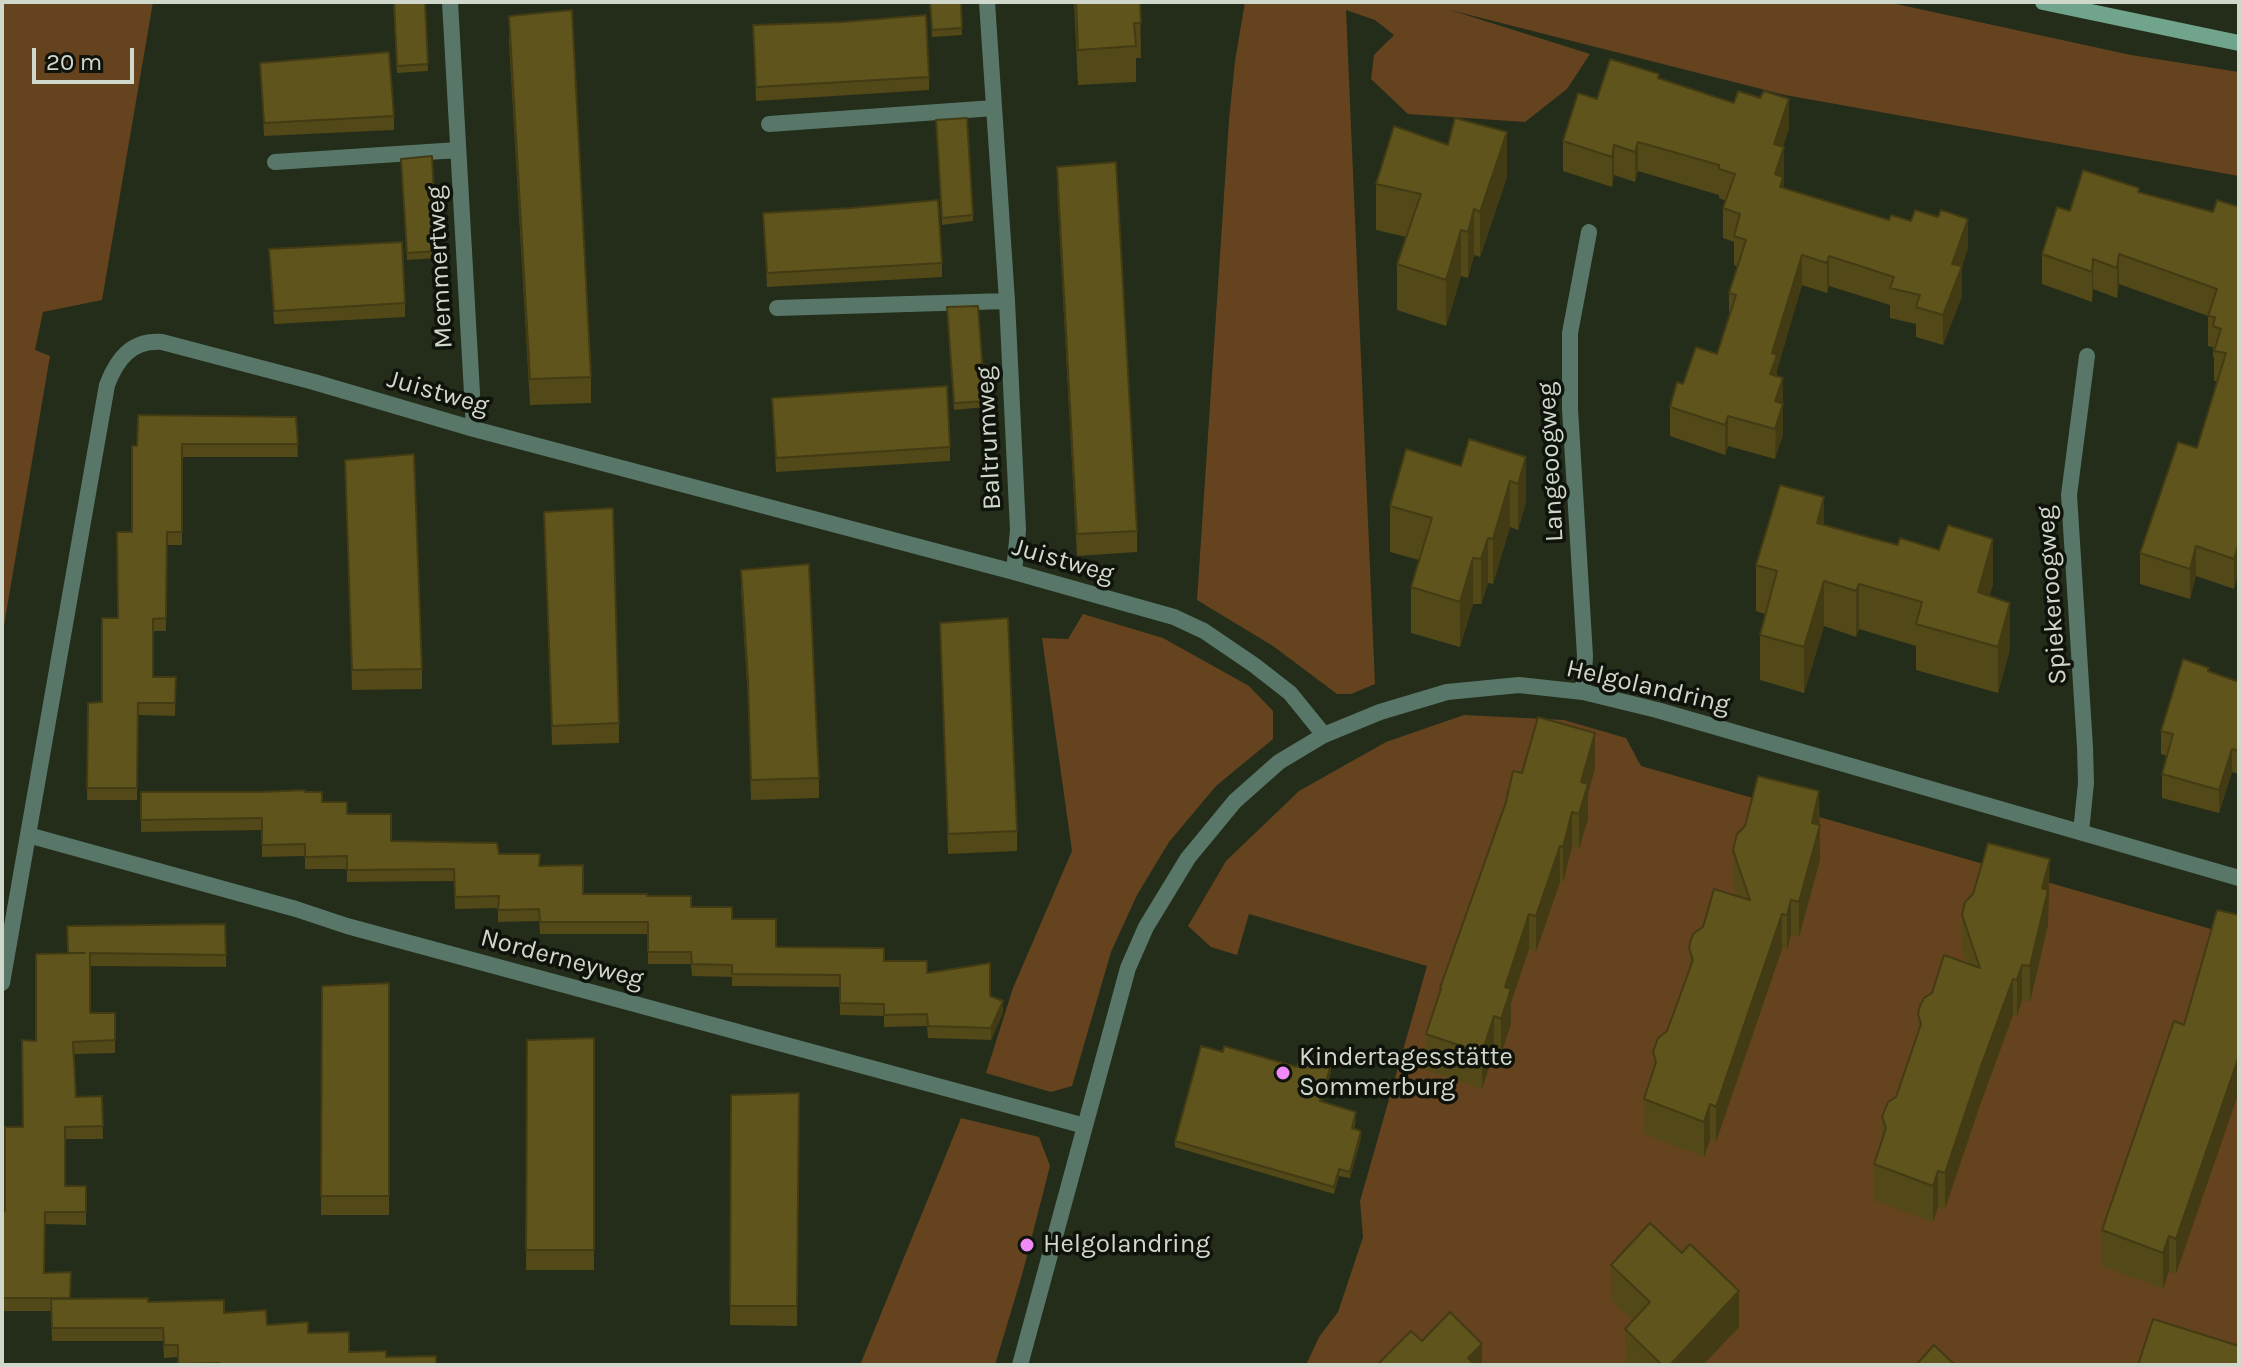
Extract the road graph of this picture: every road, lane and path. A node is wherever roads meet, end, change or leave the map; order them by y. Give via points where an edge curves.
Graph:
1 (450, 2) edge
2 (987, 2) edge
3 (2043, 2) edge
4 (2239, 43) edge
5 (994, 108) junction
6 (769, 124) dead end
7 (458, 150) junction
8 (275, 162) dead end
9 (1589, 232) dead end
10 (1007, 301) junction
11 (777, 308) dead end
12 (2087, 356) dead end
13 (474, 429) junction
14 (1014, 572) junction
15 (1583, 692) junction
16 (1324, 735) junction
17 (2081, 832) junction
18 (28, 835) junction
19 (2239, 878) edge
20 (2, 983) edge
21 (1085, 1126) junction
22 (1020, 1365) edge

1 - 7 street, Memmertweg
2 - 5 street, Baltrumweg
3 - 4 main road
5 - 6 street
5 - 10 street, Baltrumweg
7 - 8 street, Memmertweg
7 - 13 street, Memmertweg
9 - 15 street, Langeoogweg via 1570,333
10 - 11 street
10 - 14 street, Baltrumweg via 1018,530
12 - 17 street, Spiekeroogweg via 2069,495 2085,747
13 - 14 street, Juistweg
13 - 18 street, Juistweg via 162,342 147,342 116,362 107,385
14 - 16 street, Juistweg via 1174,617 1204,631 1290,693
15 - 16 street, Helgolandring via 1519,685 1447,692
15 - 17 street, Helgolandring
16 - 21 street, Helgolandring via 1279,762 1235,801 1188,858 1128,968
17 - 19 street, Helgolandring
18 - 20 street, Juistweg
18 - 21 street, Norderneyweg
21 - 22 street, Helgolandring

